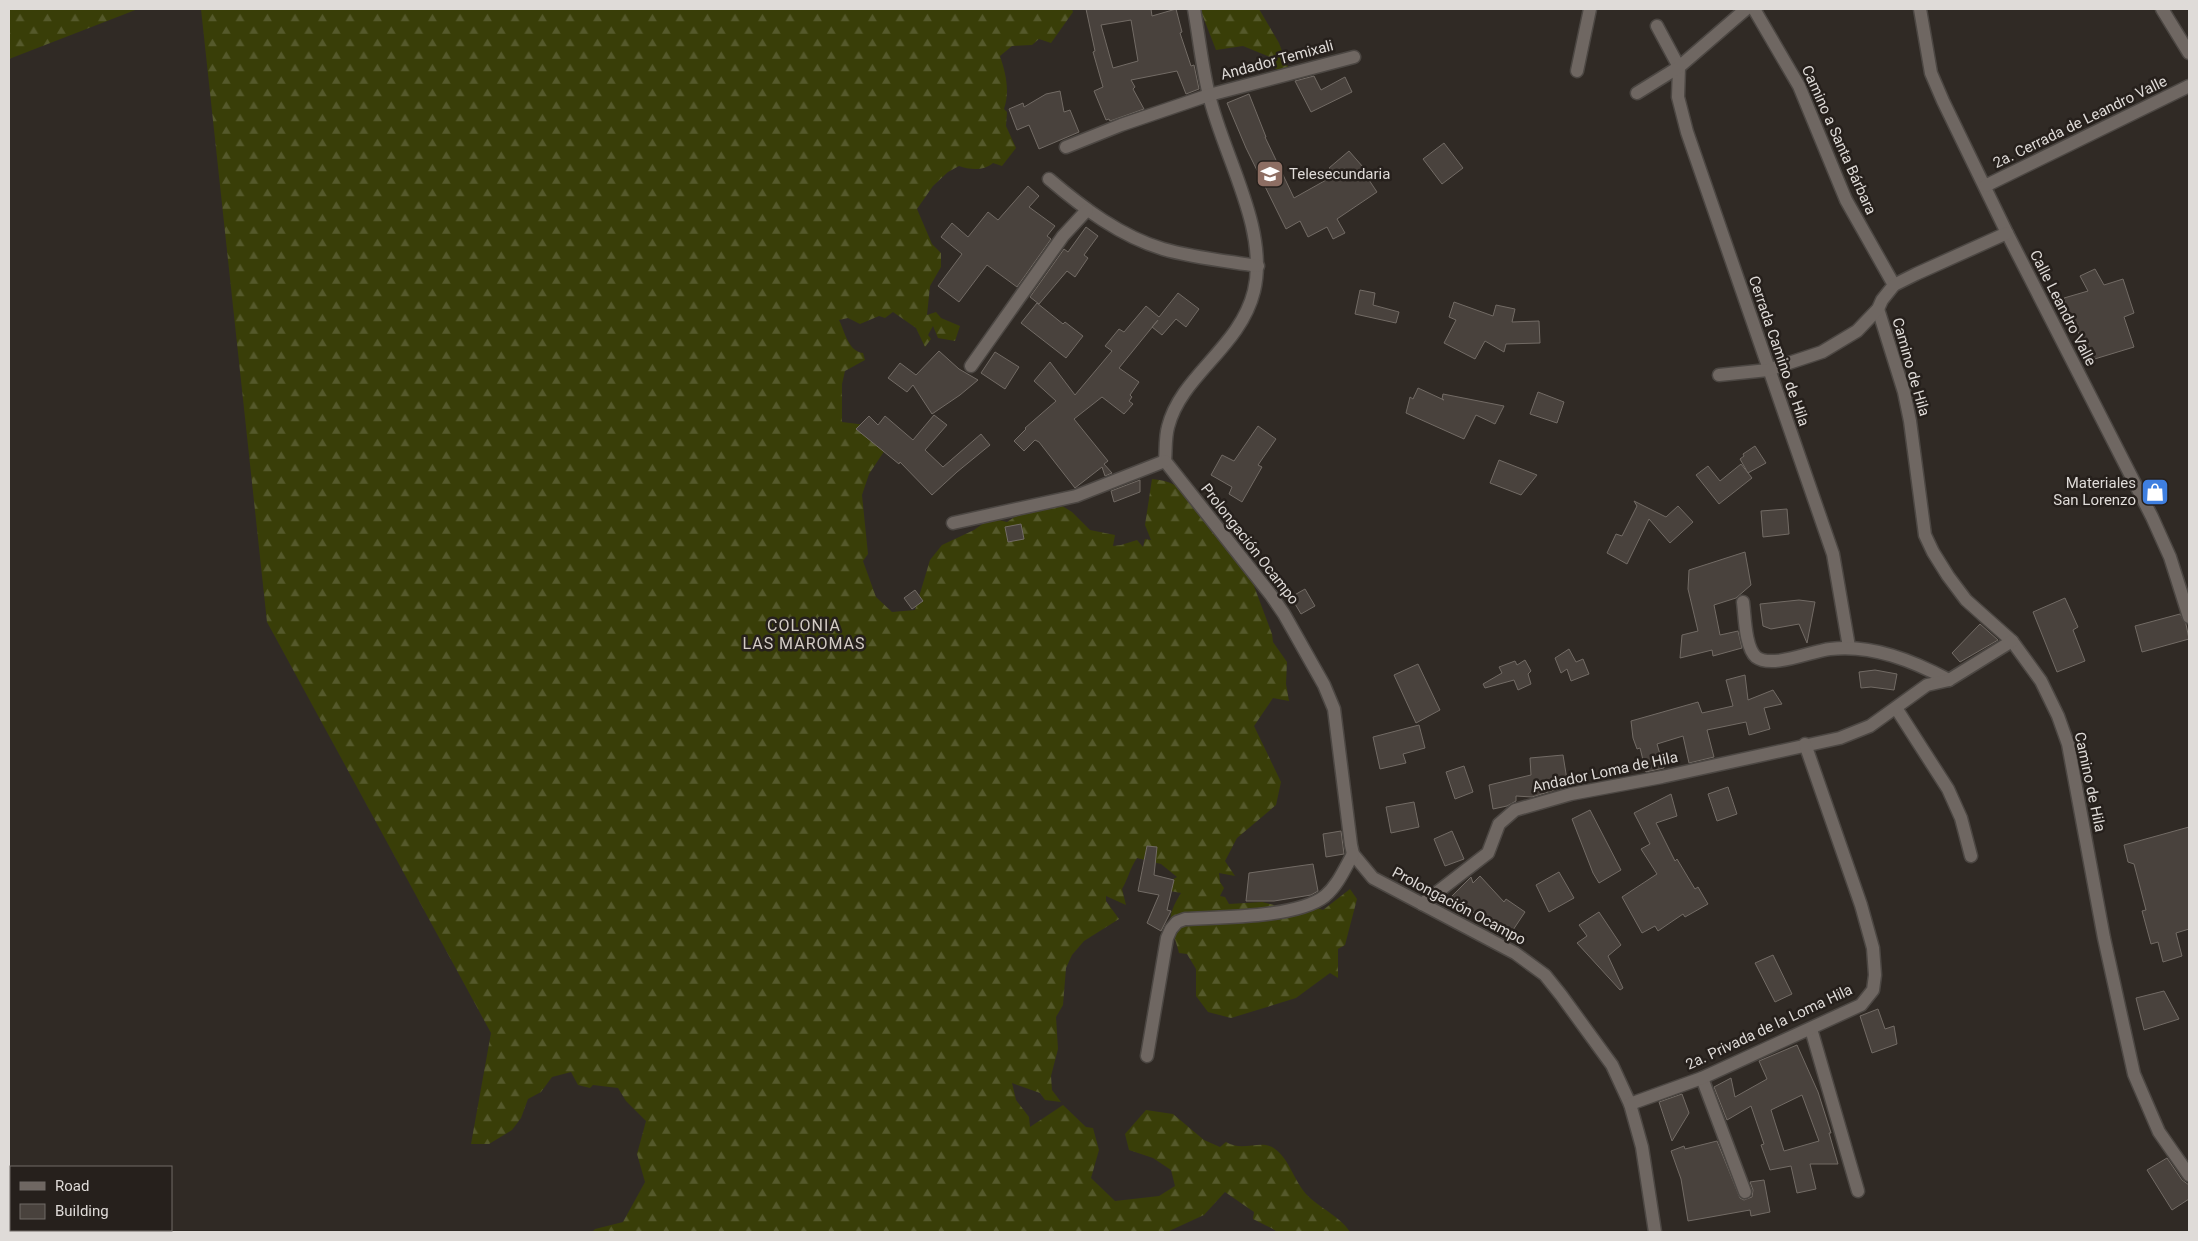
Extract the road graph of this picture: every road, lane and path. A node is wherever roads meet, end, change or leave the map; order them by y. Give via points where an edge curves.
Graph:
1 (1194, 9) edge
2 (1590, 9) edge
3 (1746, 9) edge
4 (1754, 9) edge
5 (1920, 9) edge
6 (2162, 9) edge
7 (1657, 26) dead end
8 (2189, 54) edge
9 (1354, 57) dead end
10 (1679, 67) junction
11 (1577, 72) dead end
12 (2189, 86) edge
13 (1637, 93) dead end
14 (1209, 95) junction
15 (1066, 147) dead end
16 (1049, 179) dead end
17 (1985, 186) junction
18 (1087, 210) junction
19 (2007, 234) junction
20 (1258, 266) junction
21 (1894, 285) junction
22 (1878, 309) junction
23 (971, 366) dead end
24 (1768, 370) junction
25 (1719, 375) dead end
26 (1165, 461) junction
27 (953, 523) dead end
28 (1743, 602) dead end
29 (2188, 609) edge
30 (2012, 641) junction
31 (1849, 647) junction
32 (1949, 680) junction
33 (1896, 708) junction
34 (1806, 744) junction
35 (1354, 854) junction
36 (1971, 856) dead end
37 (1422, 904) junction
38 (1810, 1029) junction
39 (1147, 1056) dead end
40 (1702, 1078) junction
41 (1630, 1104) junction
42 (2189, 1175) edge
43 (1858, 1191) dead end
44 (1746, 1192) dead end
45 (1655, 1232) edge

1 - 14 street
2 - 11 street
3 - 10 street
4 - 21 street, Camino a Santa Bárbara via 1799,86 1846,200
5 - 17 street, Calle Leandro Valle via 1931,72
6 - 8 street
7 - 10 street
9 - 14 street, Andador Temixali
10 - 13 street
10 - 24 street, Cerrada Camino de Hila via 1681,115
12 - 17 street, 2a. Cerrada de Leandro Valle
14 - 15 street, Andador Temixali
14 - 20 street via 1251,222
16 - 18 street
17 - 19 street, Calle Leandro Valle
18 - 20 street via 1120,231 1163,249
18 - 23 street via 1063,236
19 - 21 street, Camino de Hila
19 - 29 street, Calle Leandro Valle via 2152,517
20 - 26 street via 1254,292 1240,325 1231,340 1191,383 1178,404 1168,427
21 - 22 street, Camino de Hila
22 - 24 street, Camino de Hila via 1841,342 1822,352
22 - 30 street, Camino de Hila via 1904,392 1925,535 1966,600
24 - 25 street, Camino de Hila
24 - 31 street, Cerrada Camino de Hila via 1833,554
26 - 27 street via 1076,496
26 - 35 street, Prolongación Ocampo via 1284,614 1331,699 1337,720
28 - 31 street via 1747,637 1757,658 1780,661
30 - 32 street, Andador Loma de Hila
30 - 42 street, Camino de Hila via 2041,681 2065,735 2134,1074 2159,1132
31 - 32 street via 1913,661
32 - 33 street, Andador Loma de Hila via 1927,685
33 - 34 street, Andador Loma de Hila via 1870,726 1840,738
33 - 36 street via 1948,788 1961,818
34 - 37 street, Andador Loma de Hila via 1525,806 1500,824 1488,853
34 - 38 street, 2a. Privada de la Loma Hila via 1861,905 1873,948 1875,976 1873,990 1861,1005
35 - 37 street, Prolongación Ocampo via 1373,878
35 - 39 street via 1336,884 1311,905 1177,922 1167,938
37 - 41 street, Prolongación Ocampo via 1498,942 1545,975 1612,1065
38 - 40 street, 2a. Privada de la Loma Hila
38 - 43 street
40 - 41 street, 2a. Privada de la Loma Hila
40 - 44 street
41 - 45 street, Prolongación Ocampo via 1642,1147

